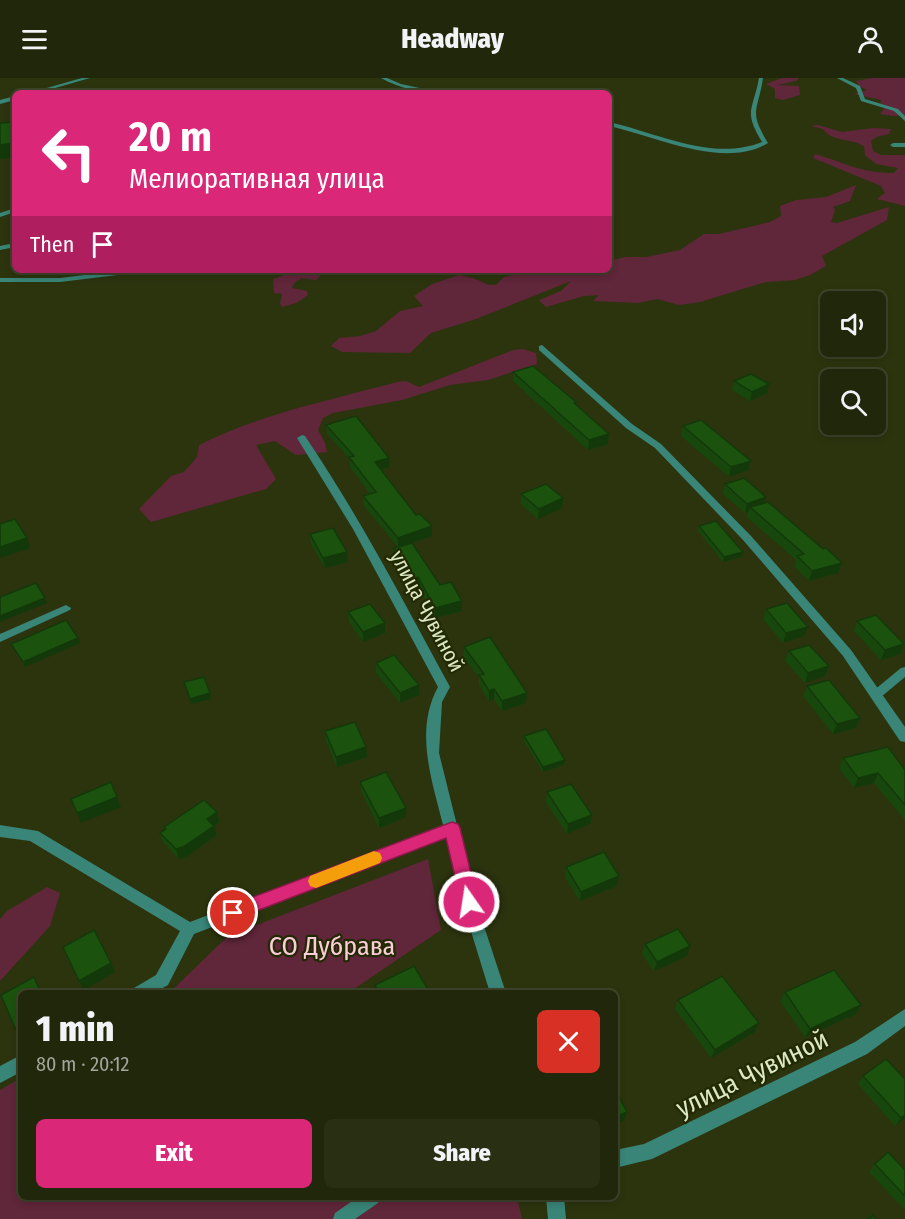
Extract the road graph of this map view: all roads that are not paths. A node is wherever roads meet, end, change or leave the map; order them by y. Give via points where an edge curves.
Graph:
1 (88, 78) edge
2 (383, 78) edge
3 (761, 78) edge
4 (839, 78) edge
5 (43, 90) edge
6 (423, 90) edge
7 (905, 119) edge
8 (612, 125) edge
9 (893, 145) dead end
10 (905, 145) edge
11 (95, 273) edge
12 (119, 273) edge
13 (81, 278) junction
14 (0, 280) edge
15 (542, 348) dead end
16 (302, 438) dead end
17 (66, 608) dead end
18 (0, 638) edge
19 (905, 672) edge
20 (877, 694) junction
21 (905, 737) edge
22 (452, 828) junction
23 (0, 831) edge
24 (189, 929) junction
25 (145, 990) edge
26 (497, 990) edge
27 (905, 1017) edge
28 (18, 1065) edge
29 (0, 1076) edge
30 (618, 1159) edge
31 (368, 1200) edge
32 (555, 1200) edge
33 (341, 1219) edge
34 (557, 1219) edge

1 - 5 lane
2 - 6 lane
3 - 8 lane via 759,95 751,110 752,122 765,143 758,147 712,150
4 - 7 lane via 858,87 863,100 896,110
9 - 10 lane
11 - 13 lane
12 - 13 lane
13 - 14 lane
15 - 20 street via 689,477 847,653
16 - 22 street, улица Чувиной via 386,579 444,687 436,702 432,753
17 - 18 lane
19 - 20 lane
20 - 21 street
22 - 24 street
22 - 26 street, улица Чувиной via 469,902
23 - 24 street via 33,836
24 - 25 street via 162,980
27 - 30 street, улица Чувиной via 840,1059 646,1154
28 - 29 street
31 - 33 lane
32 - 34 street

